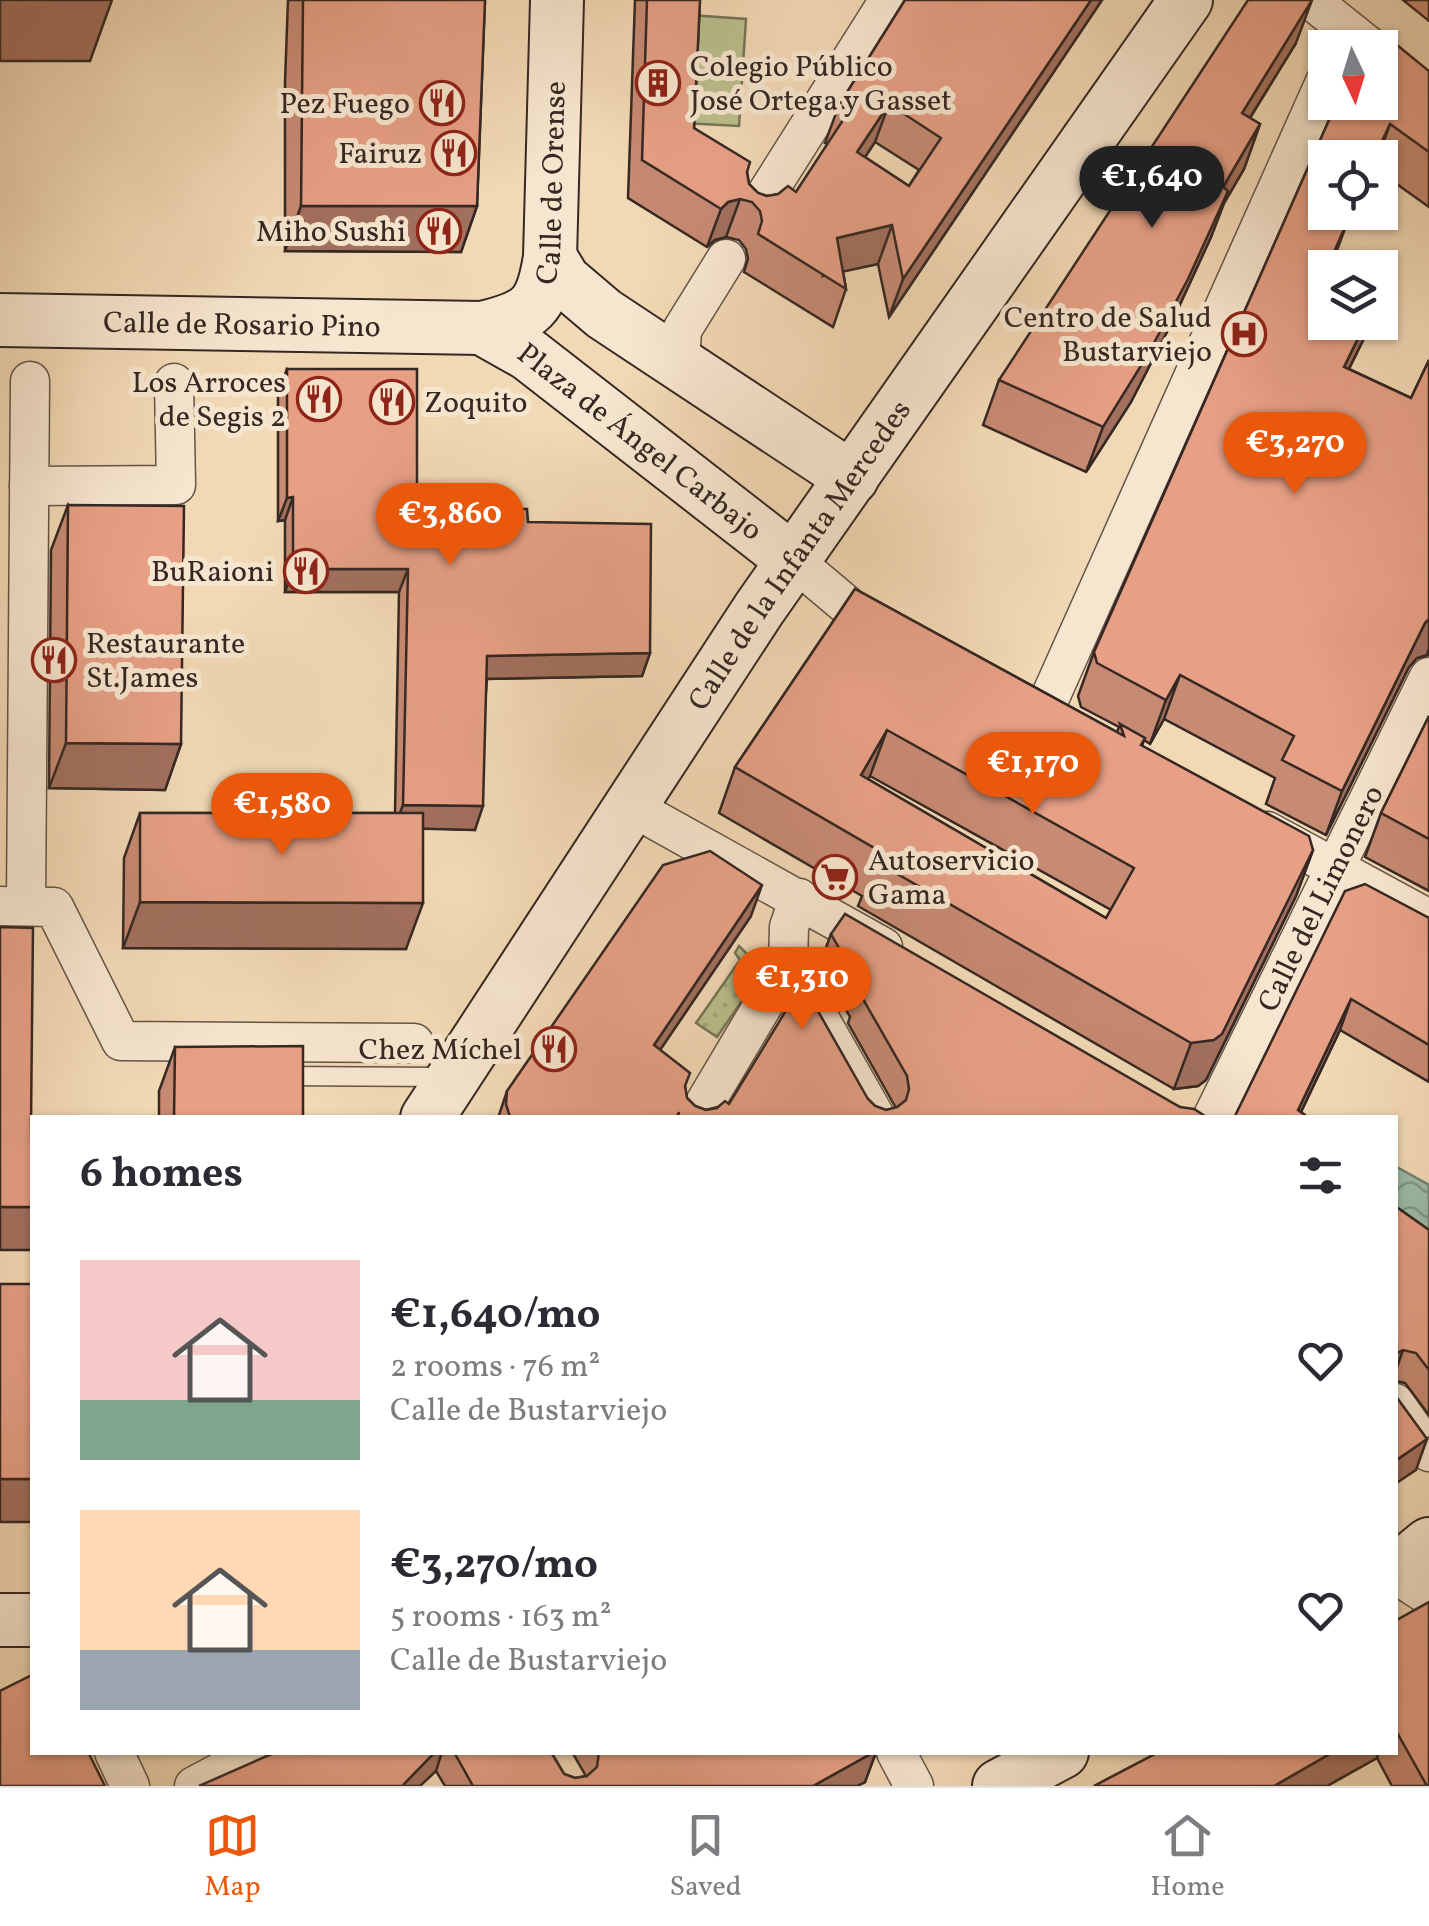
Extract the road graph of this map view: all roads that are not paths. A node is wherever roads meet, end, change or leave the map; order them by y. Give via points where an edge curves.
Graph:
1 (557, 0) edge
2 (888, 0) edge
3 (1186, 0) edge
4 (1311, 0) edge
5 (1345, 30) edge
6 (1308, 120) edge
7 (756, 212) edge
8 (550, 257) junction
9 (726, 259) dead end
10 (0, 320) edge
11 (482, 328) junction
12 (680, 364) junction
13 (30, 381) dead end
14 (174, 383) dead end
15 (852, 478) junction
16 (29, 486) junction
17 (793, 560) junction
18 (920, 646) edge
19 (1429, 677) edge
20 (1008, 692) edge
21 (1044, 711) junction
22 (1079, 730) edge
23 (632, 807) junction
24 (1238, 816) edge
25 (1337, 869) junction
26 (799, 898) junction
27 (13, 906) edge
28 (1429, 919) edge
29 (788, 963) junction
30 (920, 968) edge
31 (414, 1043) dead end
32 (262, 1076) edge
33 (440, 1097) edge
34 (698, 1115) edge
35 (874, 1115) edge
36 (1214, 1115) edge
37 (1398, 1407) edge
38 (1429, 1452) edge
39 (1429, 1544) edge
40 (1398, 1570) edge
41 (1398, 1575) edge
42 (1429, 1596) edge
43 (0, 1620) edge
44 (30, 1620) edge
45 (115, 1755) edge
46 (252, 1755) edge
47 (898, 1755) edge
48 (1056, 1755) edge
49 (130, 1786) edge
50 (194, 1786) edge
51 (914, 1786) edge
52 (998, 1786) edge

1 - 8 street, Calle de Orense
2 - 7 street
3 - 15 street, Calle de la Infanta Mercedes
4 - 5 street
6 - 21 street
8 - 11 street, Calle de Orense via 535,308
8 - 12 street via 579,295
9 - 12 street via 682,330
10 - 11 street, Calle de Rosario Pino
11 - 17 street, Plaza de Ángel Carbajo via 528,354
12 - 15 street
13 - 16 street
14 - 16 street via 176,486
15 - 17 street, Calle de la Infanta Mercedes
16 - 27 street
17 - 18 street via 850,608
17 - 23 street, Calle de la Infanta Mercedes
19 - 25 street, Calle del Limonero
20 - 21 street
21 - 22 street
23 - 26 street
23 - 33 street, Calle de la Infanta Mercedes
24 - 25 street
25 - 28 street
25 - 36 street, Calle del Limonero
26 - 29 street
26 - 30 street
27 - 31 street via 54,907 121,1042
29 - 34 street
29 - 35 street
32 - 33 lane
37 - 38 street
39 - 40 street
41 - 42 street
43 - 44 street
45 - 49 street
46 - 50 street
47 - 51 street
48 - 52 street

